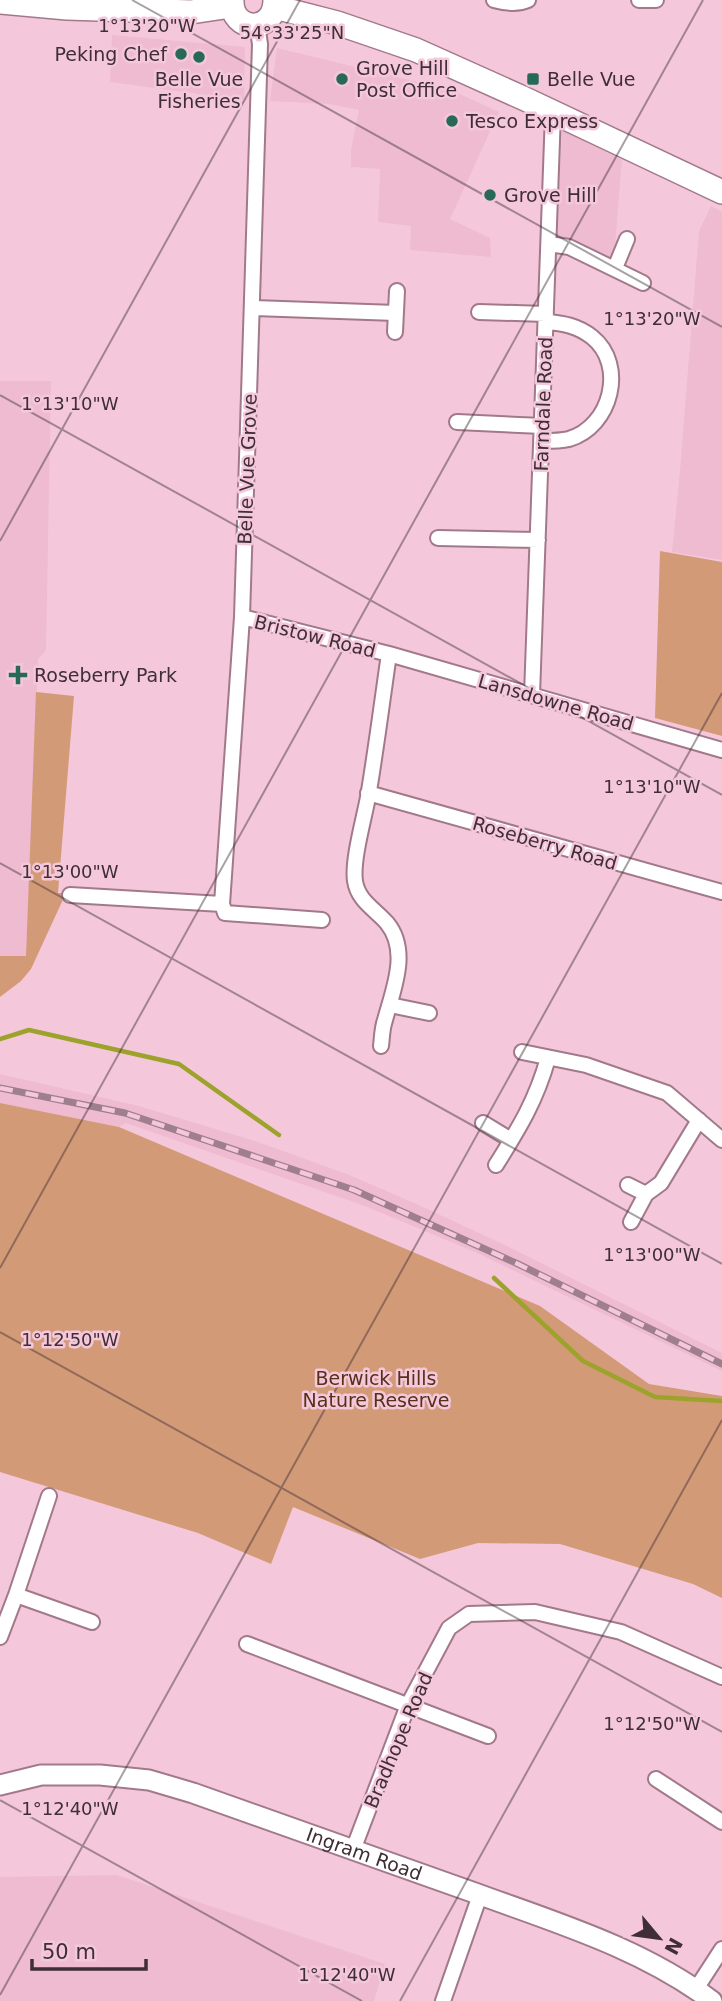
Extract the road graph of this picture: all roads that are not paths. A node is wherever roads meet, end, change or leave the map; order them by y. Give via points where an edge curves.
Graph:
1 (494, 0) edge
2 (528, 0) edge
3 (639, 0) edge
4 (656, 0) edge
5 (0, 2) edge
6 (232, 3) edge
7 (275, 4) edge
8 (257, 25) junction
9 (553, 113) junction
10 (722, 192) edge
11 (627, 240) dead end
12 (548, 244) junction
13 (615, 268) junction
14 (643, 283) dead end
15 (397, 291) dead end
16 (253, 307) junction
17 (479, 312) dead end
18 (396, 313) junction
19 (546, 318) junction
20 (395, 332) dead end
21 (457, 422) dead end
22 (542, 433) junction
23 (439, 538) dead end
24 (538, 540) junction
25 (242, 617) junction
26 (389, 654) junction
27 (532, 695) junction
28 (722, 750) edge
29 (368, 793) junction
30 (722, 892) edge
31 (70, 895) dead end
32 (223, 908) junction
33 (322, 920) dead end
34 (390, 1005) junction
35 (429, 1013) dead end
36 (381, 1046) dead end
37 (522, 1052) dead end
38 (548, 1058) junction
39 (699, 1120) junction
40 (483, 1123) dead end
41 (511, 1140) junction
42 (722, 1140) edge
43 (496, 1165) dead end
44 (628, 1185) dead end
45 (646, 1195) junction
46 (631, 1222) dead end
47 (49, 1496) dead end
48 (16, 1595) junction
49 (92, 1622) dead end
50 (0, 1637) edge
51 (247, 1644) dead end
52 (722, 1677) edge
53 (408, 1705) junction
54 (488, 1736) dead end
55 (656, 1779) dead end
56 (0, 1785) edge
57 (722, 1822) edge
58 (353, 1850) junction
59 (480, 1895) junction
60 (722, 1949) edge
61 (704, 1995) edge
62 (443, 2001) edge

1 - 2 street
3 - 4 street
5 - 6 main road via 191,12
6 - 8 main road via 237,19
7 - 8 main road via 269,19
7 - 9 main road via 416,50
8 - 16 street, Belle Vue Grove
9 - 10 main road
9 - 12 street, Farndale Road
11 - 13 street
12 - 13 street via 569,247
12 - 19 street, Farndale Road
13 - 14 street
15 - 18 street
16 - 18 street
16 - 25 street, Belle Vue Grove
17 - 19 street
18 - 20 street
19 - 22 street, Farndale Road
19 - 22 street via 592,337 606,355 611,378 605,410 589,428 568,439
21 - 22 street
22 - 24 street, Farndale Road
23 - 24 street
24 - 27 street, Farndale Road
25 - 26 street, Bristow Road
25 - 32 street, Belle Vue Grove
26 - 27 street, Lansdowne Road
26 - 29 street
27 - 28 street, Lansdowne Road
29 - 30 street, Roseberry Road
29 - 34 street via 355,882 397,943
31 - 32 street
32 - 33 street
34 - 35 street
34 - 36 street
37 - 38 street
38 - 39 street via 586,1065 667,1093
38 - 41 street via 537,1094
39 - 42 street
39 - 45 street via 661,1183
40 - 41 street
41 - 43 street
44 - 45 street
45 - 46 street
47 - 48 street
48 - 49 street
48 - 50 street
51 - 53 street
52 - 53 street, Bradhope Road via 621,1632 535,1612 469,1614 449,1628
53 - 54 street
53 - 58 street, Bradhope Road
55 - 57 street
56 - 58 street, Ingram Road via 41,1775 149,1780
58 - 59 street, Ingram Road
59 - 61 street, Ingram Road via 637,1954
59 - 62 street
60 - 61 street

